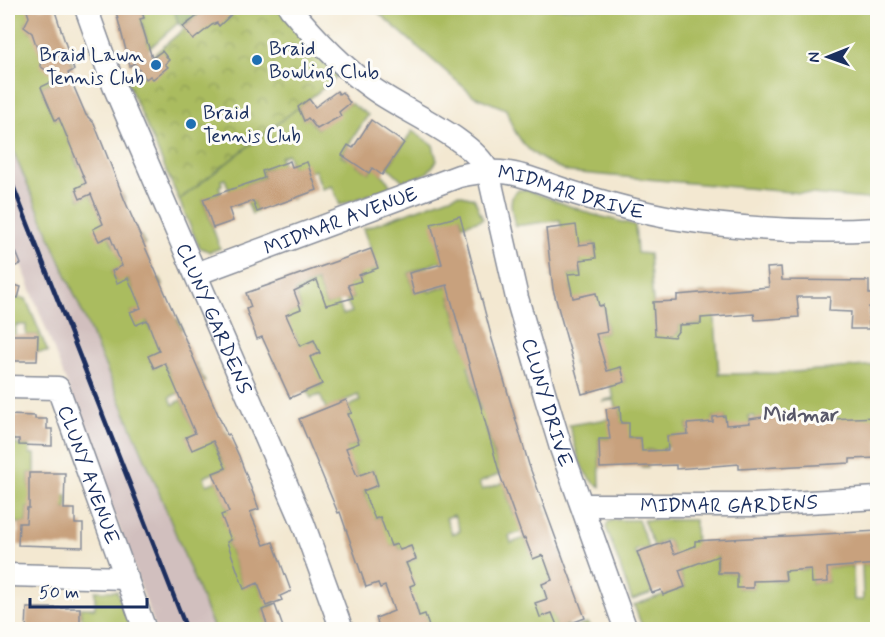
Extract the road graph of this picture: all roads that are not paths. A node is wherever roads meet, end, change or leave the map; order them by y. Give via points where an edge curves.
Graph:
1 (86, 8) edge
2 (290, 8) edge
3 (488, 171) junction
4 (878, 230) edge
5 (196, 274) junction
6 (8, 387) edge
7 (878, 498) edge
8 (582, 505) junction
9 (8, 576) edge
10 (127, 578) junction
11 (145, 630) edge
12 (342, 630) edge
13 (626, 630) edge

1 - 5 street, CLUNY GARDENS via 114,86
2 - 3 street, MIDMAR DRIVE via 357,76 385,98 465,145
3 - 4 street, MIDMAR DRIVE via 511,171 578,195 672,218 772,229
3 - 5 street, MIDMAR AVENUE via 459,176
3 - 8 street, CLUNY DRIVE via 528,338
5 - 12 street, CLUNY GARDENS via 303,523
6 - 10 street, CLUNY AVENUE via 58,388
7 - 8 street, MIDMAR GARDENS via 755,505
8 - 13 street, CLUNY DRIVE
9 - 10 street
10 - 11 street, CLUNY AVENUE

